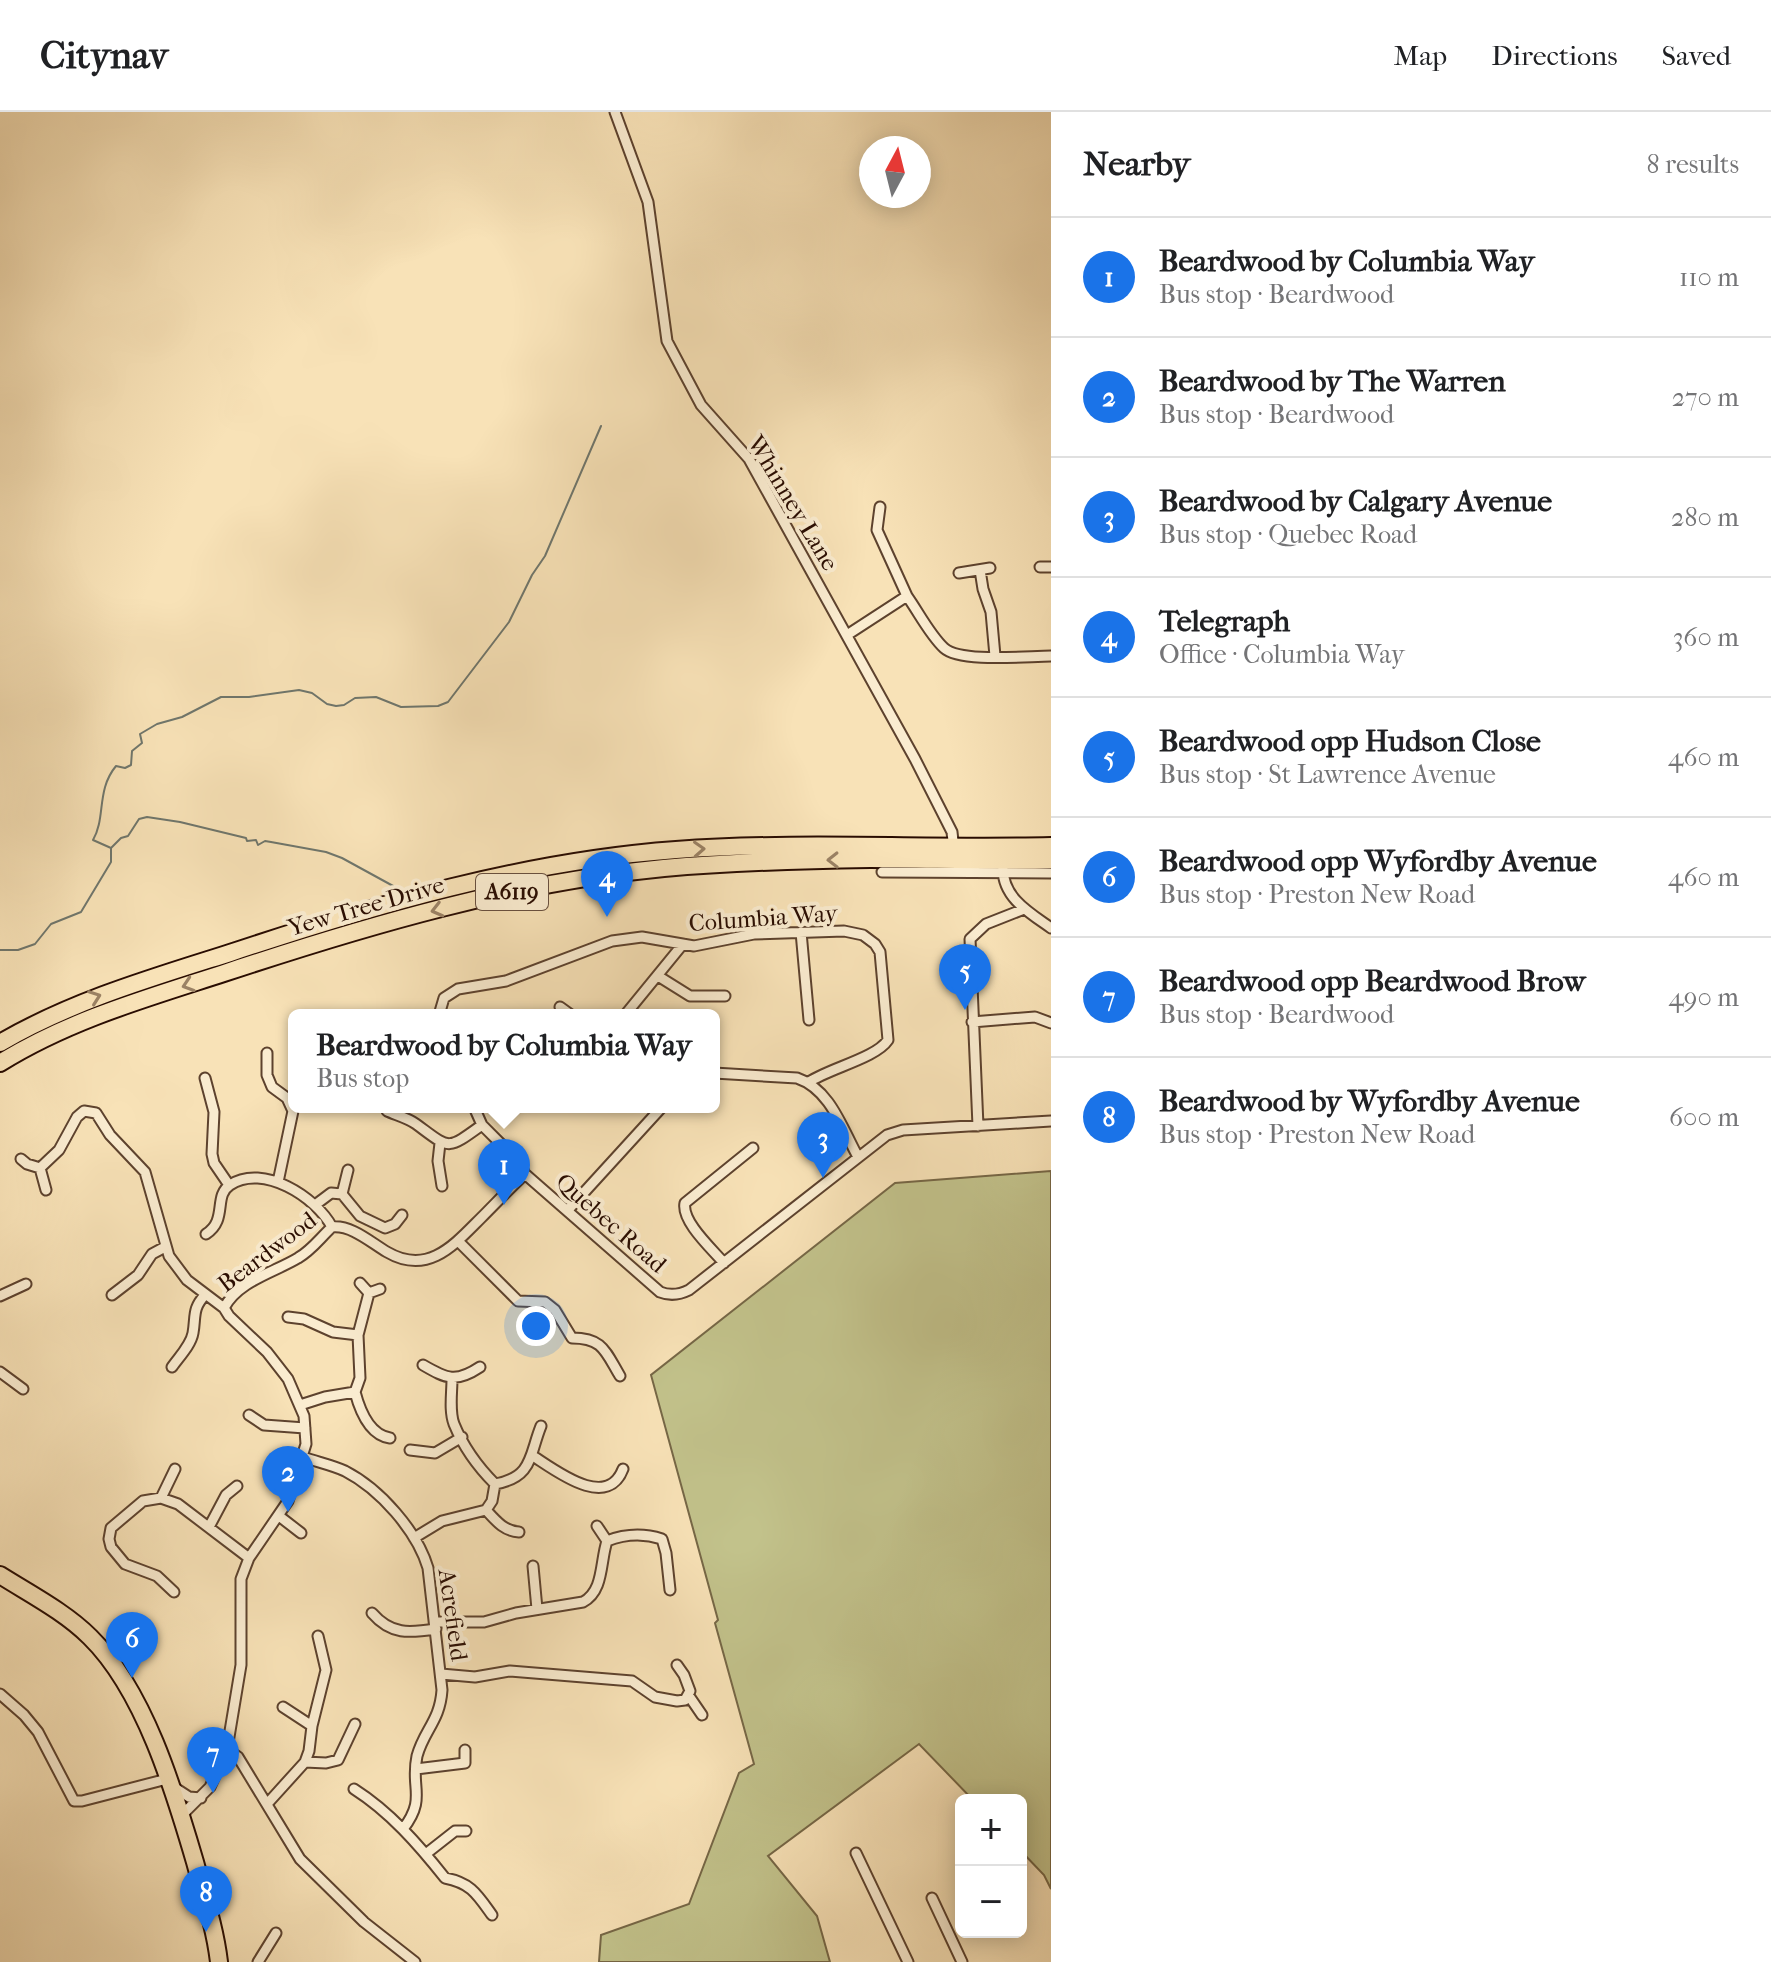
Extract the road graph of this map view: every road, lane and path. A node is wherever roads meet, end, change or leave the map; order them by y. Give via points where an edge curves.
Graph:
1 (615, 112) edge
2 (880, 507) dead end
3 (1040, 567) dead end
4 (1051, 567) edge
5 (959, 573) dead end
6 (907, 596) junction
7 (847, 635) junction
8 (995, 656) junction
9 (1051, 656) edge
10 (1051, 846) edge
11 (954, 854) junction
12 (1051, 860) edge
13 (1003, 861) junction
14 (882, 872) dead end
15 (1051, 873) edge
16 (477, 891) junction
17 (1024, 909) junction
18 (1051, 928) edge
19 (801, 932) junction
20 (683, 944) junction
21 (658, 976) junction
22 (725, 996) dead end
23 (560, 1007) dead end
24 (64, 1009) junction
25 (441, 1009) edge
26 (563, 1009) edge
27 (630, 1009) edge
28 (809, 1020) dead end
29 (972, 1022) junction
30 (1051, 1023) edge
31 (71, 1026) junction
32 (0, 1043) edge
33 (267, 1053) dead end
34 (0, 1063) edge
35 (720, 1073) edge
36 (205, 1078) dead end
37 (809, 1082) junction
38 (288, 1100) edge
39 (293, 1113) edge
40 (392, 1113) edge
41 (477, 1113) edge
42 (657, 1113) edge
43 (1051, 1121) edge
44 (482, 1125) junction
45 (978, 1126) junction
46 (440, 1143) junction
47 (753, 1148) dead end
48 (858, 1157) junction
49 (21, 1159) dead end
50 (40, 1168) junction
51 (348, 1170) dead end
52 (525, 1174) junction
53 (278, 1182) junction
54 (229, 1185) junction
55 (442, 1186) dead end
56 (46, 1190) dead end
57 (342, 1194) junction
58 (315, 1205) junction
59 (568, 1210) junction
60 (402, 1215) dead end
61 (332, 1227) junction
62 (206, 1234) dead end
63 (458, 1241) junction
64 (165, 1247) junction
65 (724, 1263) junction
66 (360, 1283) dead end
67 (26, 1284) dead end
68 (380, 1289) dead end
69 (369, 1293) junction
70 (112, 1295) dead end
71 (205, 1295) junction
72 (0, 1296) edge
73 (224, 1308) junction
74 (288, 1317) dead end
75 (358, 1335) junction
76 (423, 1365) dead end
77 (172, 1367) dead end
78 (480, 1367) dead end
79 (0, 1372) edge
80 (620, 1376) dead end
81 (452, 1379) junction
82 (23, 1389) dead end
83 (355, 1392) junction
84 (300, 1405) junction
85 (249, 1415) dead end
86 (541, 1426) dead end
87 (305, 1428) junction
88 (462, 1437) junction
89 (390, 1438) dead end
90 (410, 1450) dead end
91 (533, 1456) junction
92 (303, 1457) junction
93 (175, 1469) dead end
94 (623, 1469) dead end
95 (495, 1484) junction
96 (237, 1486) dead end
97 (161, 1498) junction
98 (486, 1510) junction
99 (279, 1516) junction
100 (597, 1526) dead end
101 (209, 1527) junction
102 (519, 1532) dead end
103 (301, 1533) dead end
104 (414, 1538) junction
105 (607, 1541) junction
106 (249, 1558) junction
107 (533, 1566) dead end
108 (0, 1575) edge
109 (670, 1590) dead end
110 (174, 1592) dead end
111 (537, 1609) junction
112 (372, 1613) dead end
113 (436, 1625) junction
114 (318, 1636) dead end
115 (677, 1665) dead end
116 (441, 1674) junction
117 (0, 1694) edge
118 (689, 1696) junction
119 (283, 1707) dead end
120 (702, 1715) dead end
121 (355, 1724) dead end
122 (312, 1726) junction
123 (227, 1749) junction
124 (465, 1750) dead end
125 (305, 1762) junction
126 (416, 1769) junction
127 (168, 1782) junction
128 (354, 1789) dead end
129 (201, 1798) junction
130 (267, 1804) junction
131 (181, 1816) junction
132 (403, 1829) junction
133 (466, 1831) dead end
134 (427, 1853) junction
135 (856, 1853) dead end
136 (932, 1898) dead end
137 (492, 1915) dead end
138 (276, 1933) dead end
139 (219, 1962) edge
140 (258, 1962) edge
141 (415, 1962) edge
142 (908, 1962) edge
143 (962, 1962) edge

1 - 7 street, Whinney Lane via 648,202 667,341 701,405 749,459
2 - 6 street via 877,530
3 - 4 street
5 - 8 street via 985,569
6 - 7 street
6 - 8 street via 953,655
7 - 11 street, Whinney Lane via 952,832
8 - 9 street
10 - 13 highway, Yew Tree Drive / A6119
11 - 13 highway, Yew Tree Drive / A6119
11 - 16 highway, Yew Tree Drive / A6119 via 656,860 584,878
12 - 13 highway, Yew Tree Drive / A6119
13 - 14 street
13 - 15 street
13 - 17 street via 1008,893
24 -> 16 highway, Yew Tree Drive / A6119 via 374,909
16 -> 31 highway, Yew Tree Drive / A6119
17 - 18 street
17 - 29 street via 986,924 970,939
19 - 20 street, Columbia Way
19 - 28 street
19 - 37 street, Columbia Way via 852,932 875,944 889,1031 883,1047
20 - 21 street
20 - 25 street, Columbia Way via 642,937 612,941 506,981 458,989 444,998
21 - 22 street via 690,996
21 - 27 street
23 - 26 street
24 - 31 highway
24 - 32 highway, Yew Tree Drive / A6119
29 - 30 street via 1035,1017
29 - 45 street
31 - 34 highway, Yew Tree Drive / A6119
33 - 38 street via 272,1087
35 - 37 street
36 - 54 street via 214,1112 214,1163
37 - 48 street via 828,1101
39 - 53 street
40 - 46 street
41 - 44 street
42 - 59 street
43 - 45 street, Quebec Road
44 - 46 street via 458,1142
44 - 52 street
45 - 48 street, Quebec Road via 894,1132
46 - 55 street
47 - 65 street via 685,1203 689,1222
48 - 65 street, Quebec Road
49 - 50 street
50 - 56 street
50 - 64 street via 59,1150 77,1117 84,1111 96,1113 145,1172
51 - 57 street
52 - 59 street, Quebec Road
52 - 63 street, Beardwood
53 - 54 street
53 - 58 street
54 - 62 street via 219,1220
57 - 58 street via 331,1193
57 - 60 street via 360,1216 385,1228
58 - 61 street
59 - 65 street, Quebec Road via 660,1292 682,1294
61 - 63 street, Beardwood via 348,1229 410,1261 433,1258
61 - 73 street, Beardwood via 312,1248 260,1277
63 - 80 street via 518,1301 545,1302 572,1338 591,1338 602,1346
64 - 70 street
64 - 71 street via 177,1269
66 - 69 street
67 - 72 street
68 - 69 street
69 - 75 street
71 - 73 street
71 - 77 street via 196,1304 189,1344
73 - 84 street, Beardwood via 267,1352
74 - 75 street
75 - 83 street via 360,1378
76 - 81 street
78 - 81 street
79 - 82 street
81 - 88 street via 451,1410
83 - 84 street
83 - 89 street via 372,1428
84 - 87 street, Beardwood
85 - 87 street via 264,1425
86 - 91 street
87 - 92 street, Beardwood
88 - 90 street via 435,1453
88 - 95 street
91 - 94 street via 571,1481 592,1487 615,1482
91 - 95 street via 524,1472
92 - 99 street, Beardwood
92 - 104 street, Acrefield via 359,1480
93 - 97 street
95 - 98 street
96 - 101 street via 226,1495
97 - 101 street
97 - 110 street via 143,1501 111,1528 109,1539 119,1559 157,1576
98 - 102 street via 501,1526
98 - 104 street via 442,1521
99 - 103 street
99 - 106 street, Beardwood
100 - 105 street
101 - 106 street
104 - 113 street, Acrefield via 428,1568
105 - 109 street via 622,1535 662,1539
105 - 111 street via 593,1597 572,1606
106 - 123 street, Beardwood via 239,1588 241,1665
107 - 111 street
108 - 127 highway via 55,1609 100,1648 148,1725
111 - 113 street via 484,1622
112 - 113 street via 399,1632
113 - 116 street, Acrefield
114 - 122 street via 326,1670
115 - 118 street
116 - 118 street via 475,1677 510,1671 632,1681 665,1700
116 - 126 street, Acrefield via 441,1706 421,1744
117 - 127 street via 38,1732 74,1801
118 - 120 street
119 - 122 street
121 - 125 street via 338,1760
122 - 125 street
123 - 129 street, Beardwood
123 - 130 street via 238,1757
124 - 126 street via 465,1763
125 - 130 street
126 - 132 street, Acrefield via 417,1807
127 - 129 street via 189,1797
127 - 131 highway
128 - 132 street
129 - 131 street, Beardwood
130 - 141 street via 300,1859 364,1922
131 - 139 highway
132 - 134 street
133 - 134 street via 455,1831
134 - 137 street via 445,1878 463,1881
135 - 142 street
136 - 143 street
138 - 140 street

